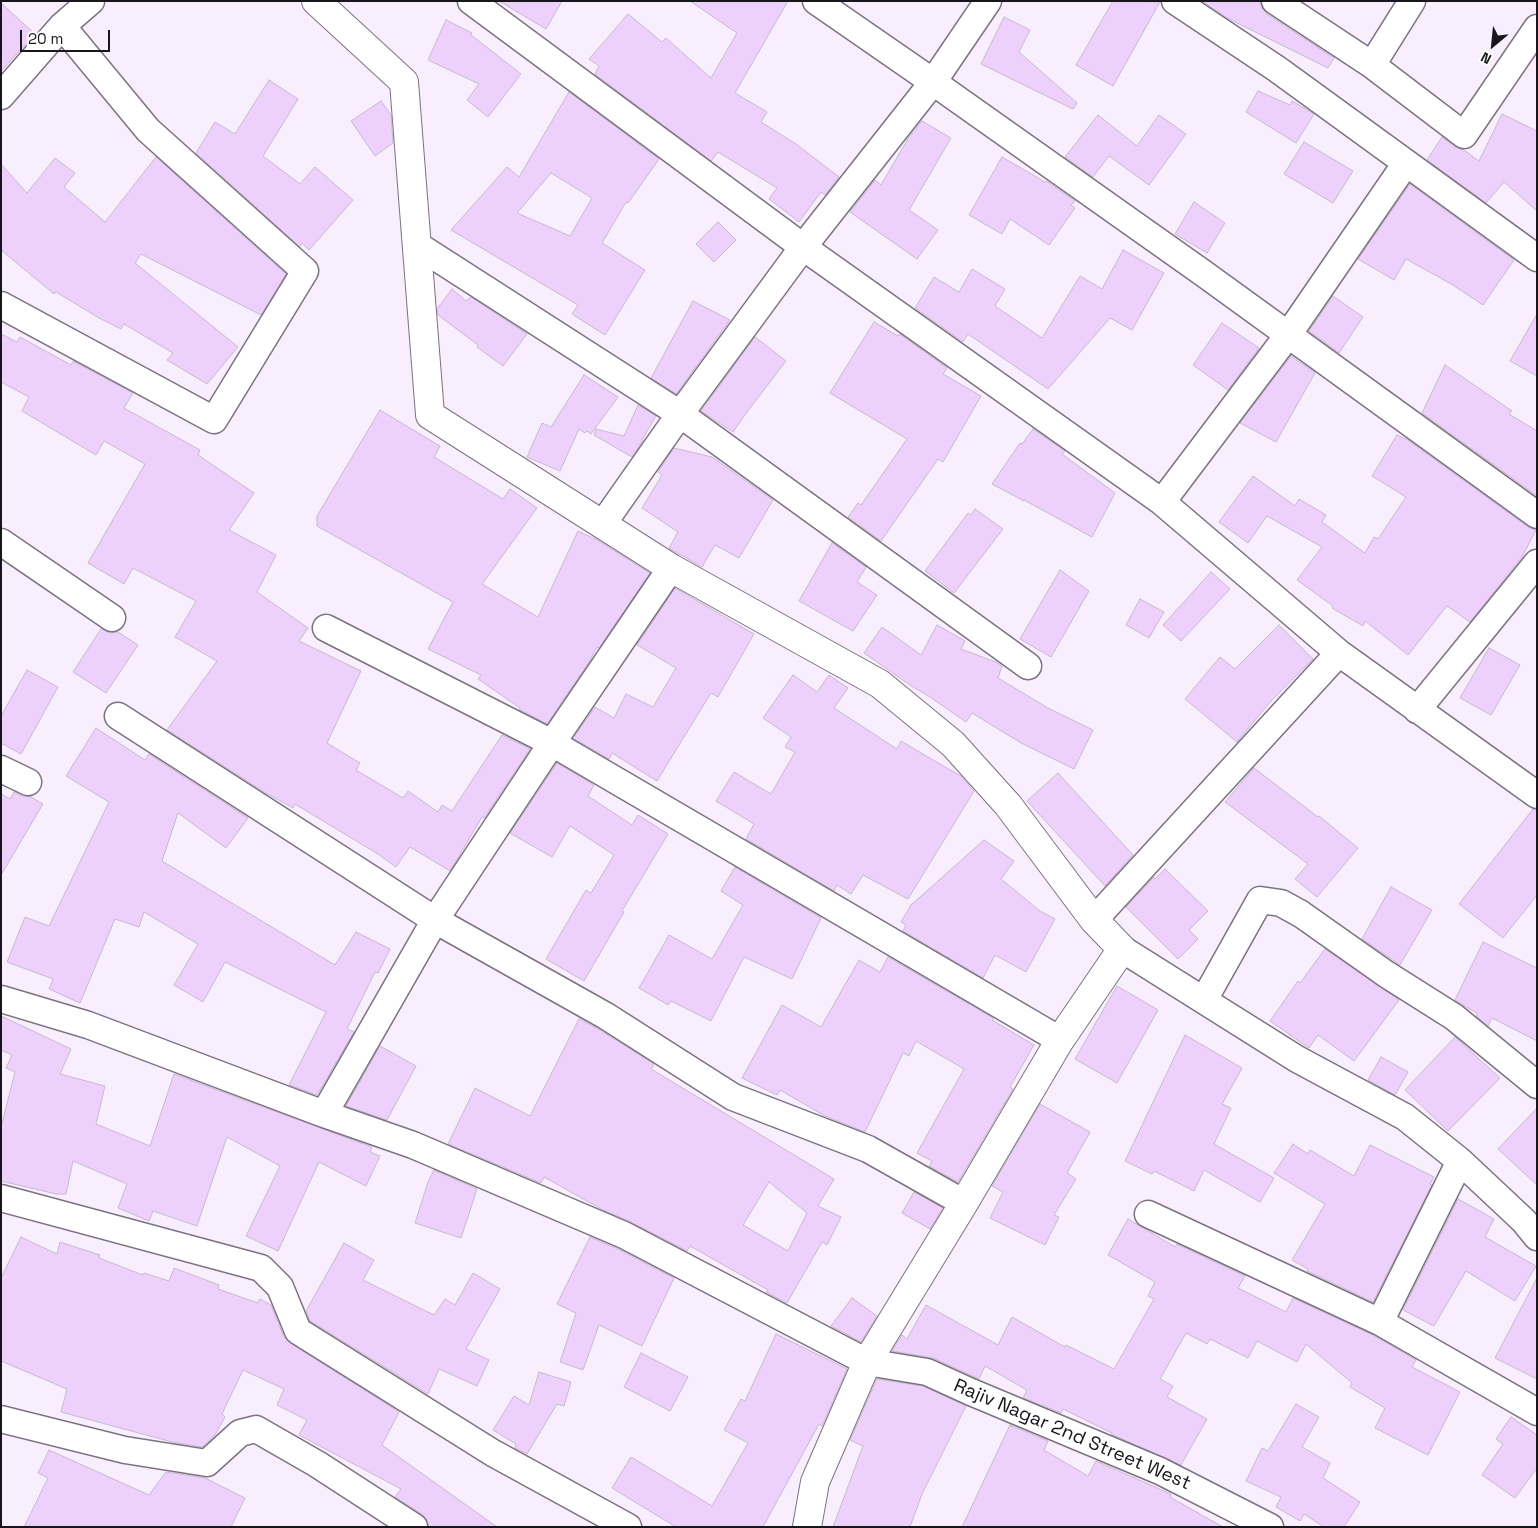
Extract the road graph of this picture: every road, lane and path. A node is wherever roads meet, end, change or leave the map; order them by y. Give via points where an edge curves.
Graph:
1 (91, 1) edge
2 (316, 1) edge
3 (471, 1) edge
4 (816, 1) edge
5 (988, 1) edge
6 (1175, 1) edge
7 (1275, 1) edge
8 (1412, 1) edge
9 (62, 26) junction
10 (1537, 28) edge
11 (1372, 66) junction
12 (933, 82) junction
13 (1, 96) edge
14 (1406, 163) junction
15 (417, 245) junction
16 (803, 247) junction
17 (1537, 258) edge
18 (1, 305) edge
19 (1288, 335) junction
20 (680, 414) junction
21 (1162, 502) junction
22 (1537, 515) edge
23 (602, 525) junction
24 (1, 542) edge
25 (1537, 563) edge
26 (671, 568) junction
27 (112, 618) dead end
28 (326, 628) dead end
29 (1339, 653) junction
30 (1028, 666) dead end
31 (1418, 710) junction
32 (118, 716) dead end
33 (552, 743) junction
34 (1, 769) edge
35 (28, 782) dead end
36 (1537, 795) edge
37 (434, 920) junction
38 (1094, 920) junction
39 (1122, 949) junction
40 (1, 999) edge
41 (1204, 1000) junction
42 (1060, 1040) junction
43 (1537, 1084) edge
44 (324, 1114) junction
45 (1460, 1160) junction
46 (1, 1198) edge
47 (964, 1203) junction
48 (1148, 1214) dead end
49 (1537, 1237) edge
50 (1380, 1322) junction
51 (867, 1362) junction
52 (1537, 1412) edge
53 (1, 1419) edge
54 (414, 1527) edge
55 (628, 1527) edge
56 (807, 1527) edge
57 (1270, 1527) edge

1 - 9 street
2 - 15 street via 404,82
3 - 16 street
4 - 12 street
5 - 12 street
6 - 14 street via 1277,69
7 - 11 street
8 - 11 street
9 - 13 street
9 - 18 street via 148,130 304,271 214,420
10 - 11 street via 1464,135
12 - 16 street
12 - 19 street
14 - 17 street
14 - 19 street
15 - 20 street
15 - 23 street via 430,415
16 - 20 street
16 - 21 street
19 - 21 street
19 - 22 street
20 - 23 street
20 - 30 street
21 - 29 street
23 - 26 street
24 - 27 street
25 - 31 street
26 - 33 street
26 - 38 street via 880,684 953,744 1008,805
28 - 33 street
29 - 31 street
29 - 38 street
31 - 36 street
32 - 37 street
33 - 37 street
33 - 42 street
34 - 35 street
37 - 44 street
37 - 47 street via 606,1016 733,1097 868,1149
38 - 39 street
39 - 41 street
39 - 42 street
40 - 44 street, Rajiv Nagar 2nd Street West via 88,1025
41 - 43 street via 1260,900 1281,903 1454,1017
41 - 45 street via 1297,1059 1405,1117
42 - 47 street
44 - 51 street, Rajiv Nagar 2nd Street West via 413,1145 624,1235
45 - 49 street
45 - 50 street
46 - 55 street via 261,1268 280,1287 298,1331 493,1453
47 - 51 street
48 - 50 street
50 - 52 street
51 - 56 street via 815,1482
51 - 57 street, Rajiv Nagar 2nd Street West via 927,1372 1160,1471
53 - 54 street via 125,1450 206,1462 240,1433 256,1429

